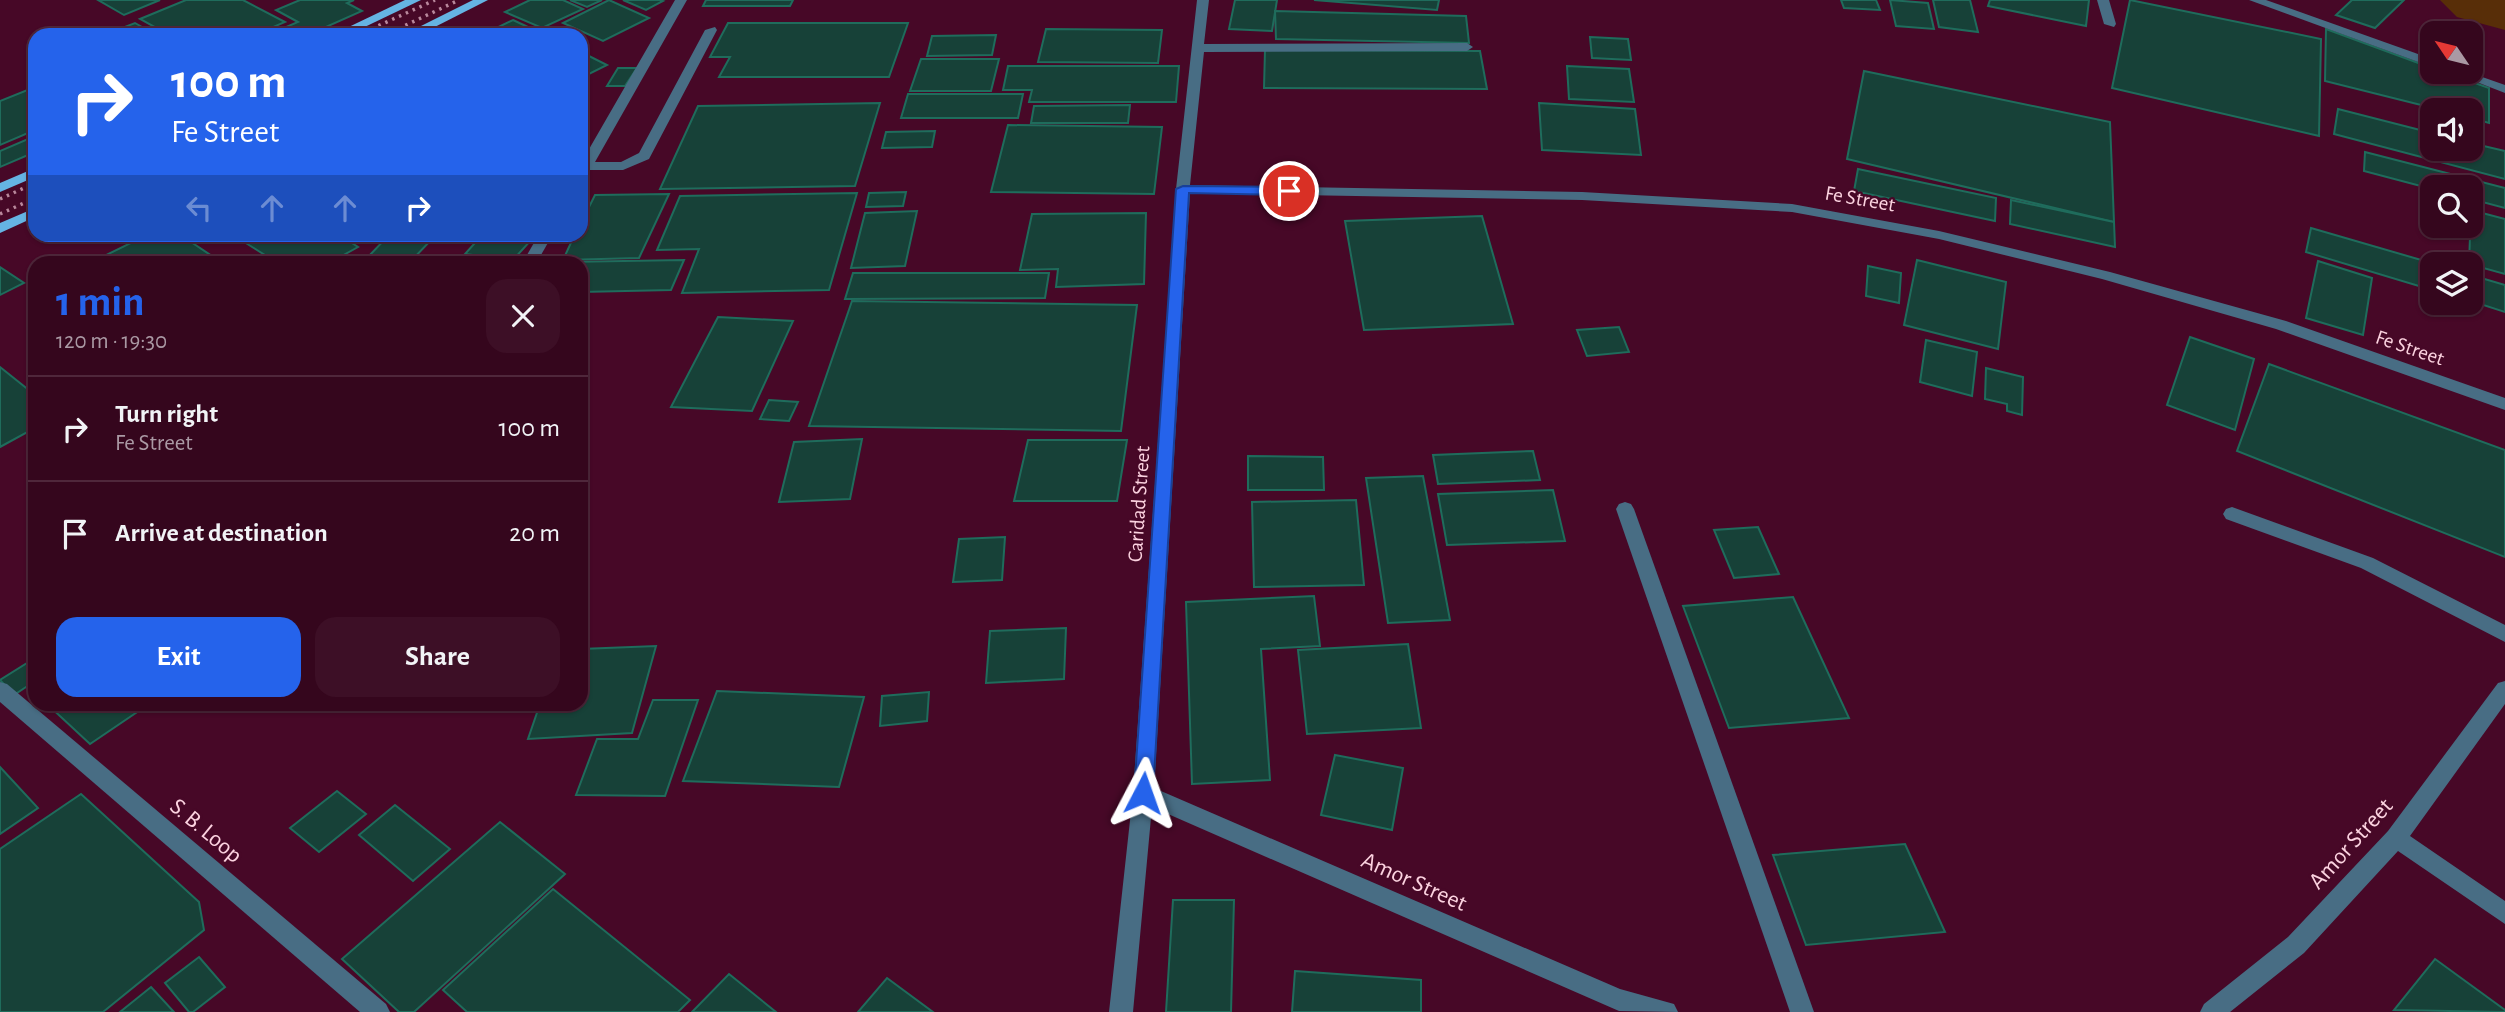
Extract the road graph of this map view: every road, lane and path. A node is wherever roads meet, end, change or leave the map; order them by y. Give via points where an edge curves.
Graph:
1 (415, 0) edge
2 (482, 0) edge
3 (681, 0) edge
4 (1203, 0) edge
5 (2103, 0) edge
6 (2255, 0) edge
7 (2110, 24) dead end
8 (353, 28) edge
9 (423, 28) edge
10 (711, 30) dead end
11 (1468, 47) dead end
12 (1198, 48) junction
13 (2420, 59) edge
14 (2483, 81) edge
15 (2505, 89) edge
16 (588, 161) edge
17 (588, 170) edge
18 (28, 175) edge
19 (0, 188) edge
20 (1183, 189) junction
21 (28, 215) edge
22 (0, 229) edge
23 (2505, 404) edge
24 (1625, 509) dead end
25 (2232, 514) dead end
26 (2505, 635) edge
27 (2505, 689) edge
28 (0, 690) edge
29 (1143, 793) junction
30 (2396, 838) junction
31 (2505, 914) edge
32 (1620, 1006) edge
33 (378, 1012) edge
34 (1121, 1012) edge
35 (1666, 1012) edge
36 (1802, 1012) edge
37 (2212, 1012) edge

1 - 8 main road
2 - 9 main road
3 - 16 street
4 - 12 street, Caridad Street
5 - 7 street
6 - 13 street
10 - 17 street via 644,156 623,166
11 - 12 street
12 - 20 street, Caridad Street
14 - 15 street
18 - 19 main road
20 - 23 street, Fe Street via 1582,196 1792,208 1939,235 2105,275 2281,325
20 - 29 street, Caridad Street
21 - 22 main road
24 - 36 street
25 - 26 street via 2367,563
27 - 30 street, Amor Street
28 - 33 street, S. B. Loop
29 - 32 street, Amor Street
29 - 34 street, Caridad Street
30 - 31 street
30 - 37 street, Amor Street via 2296,944
32 - 35 street, Amor Street

